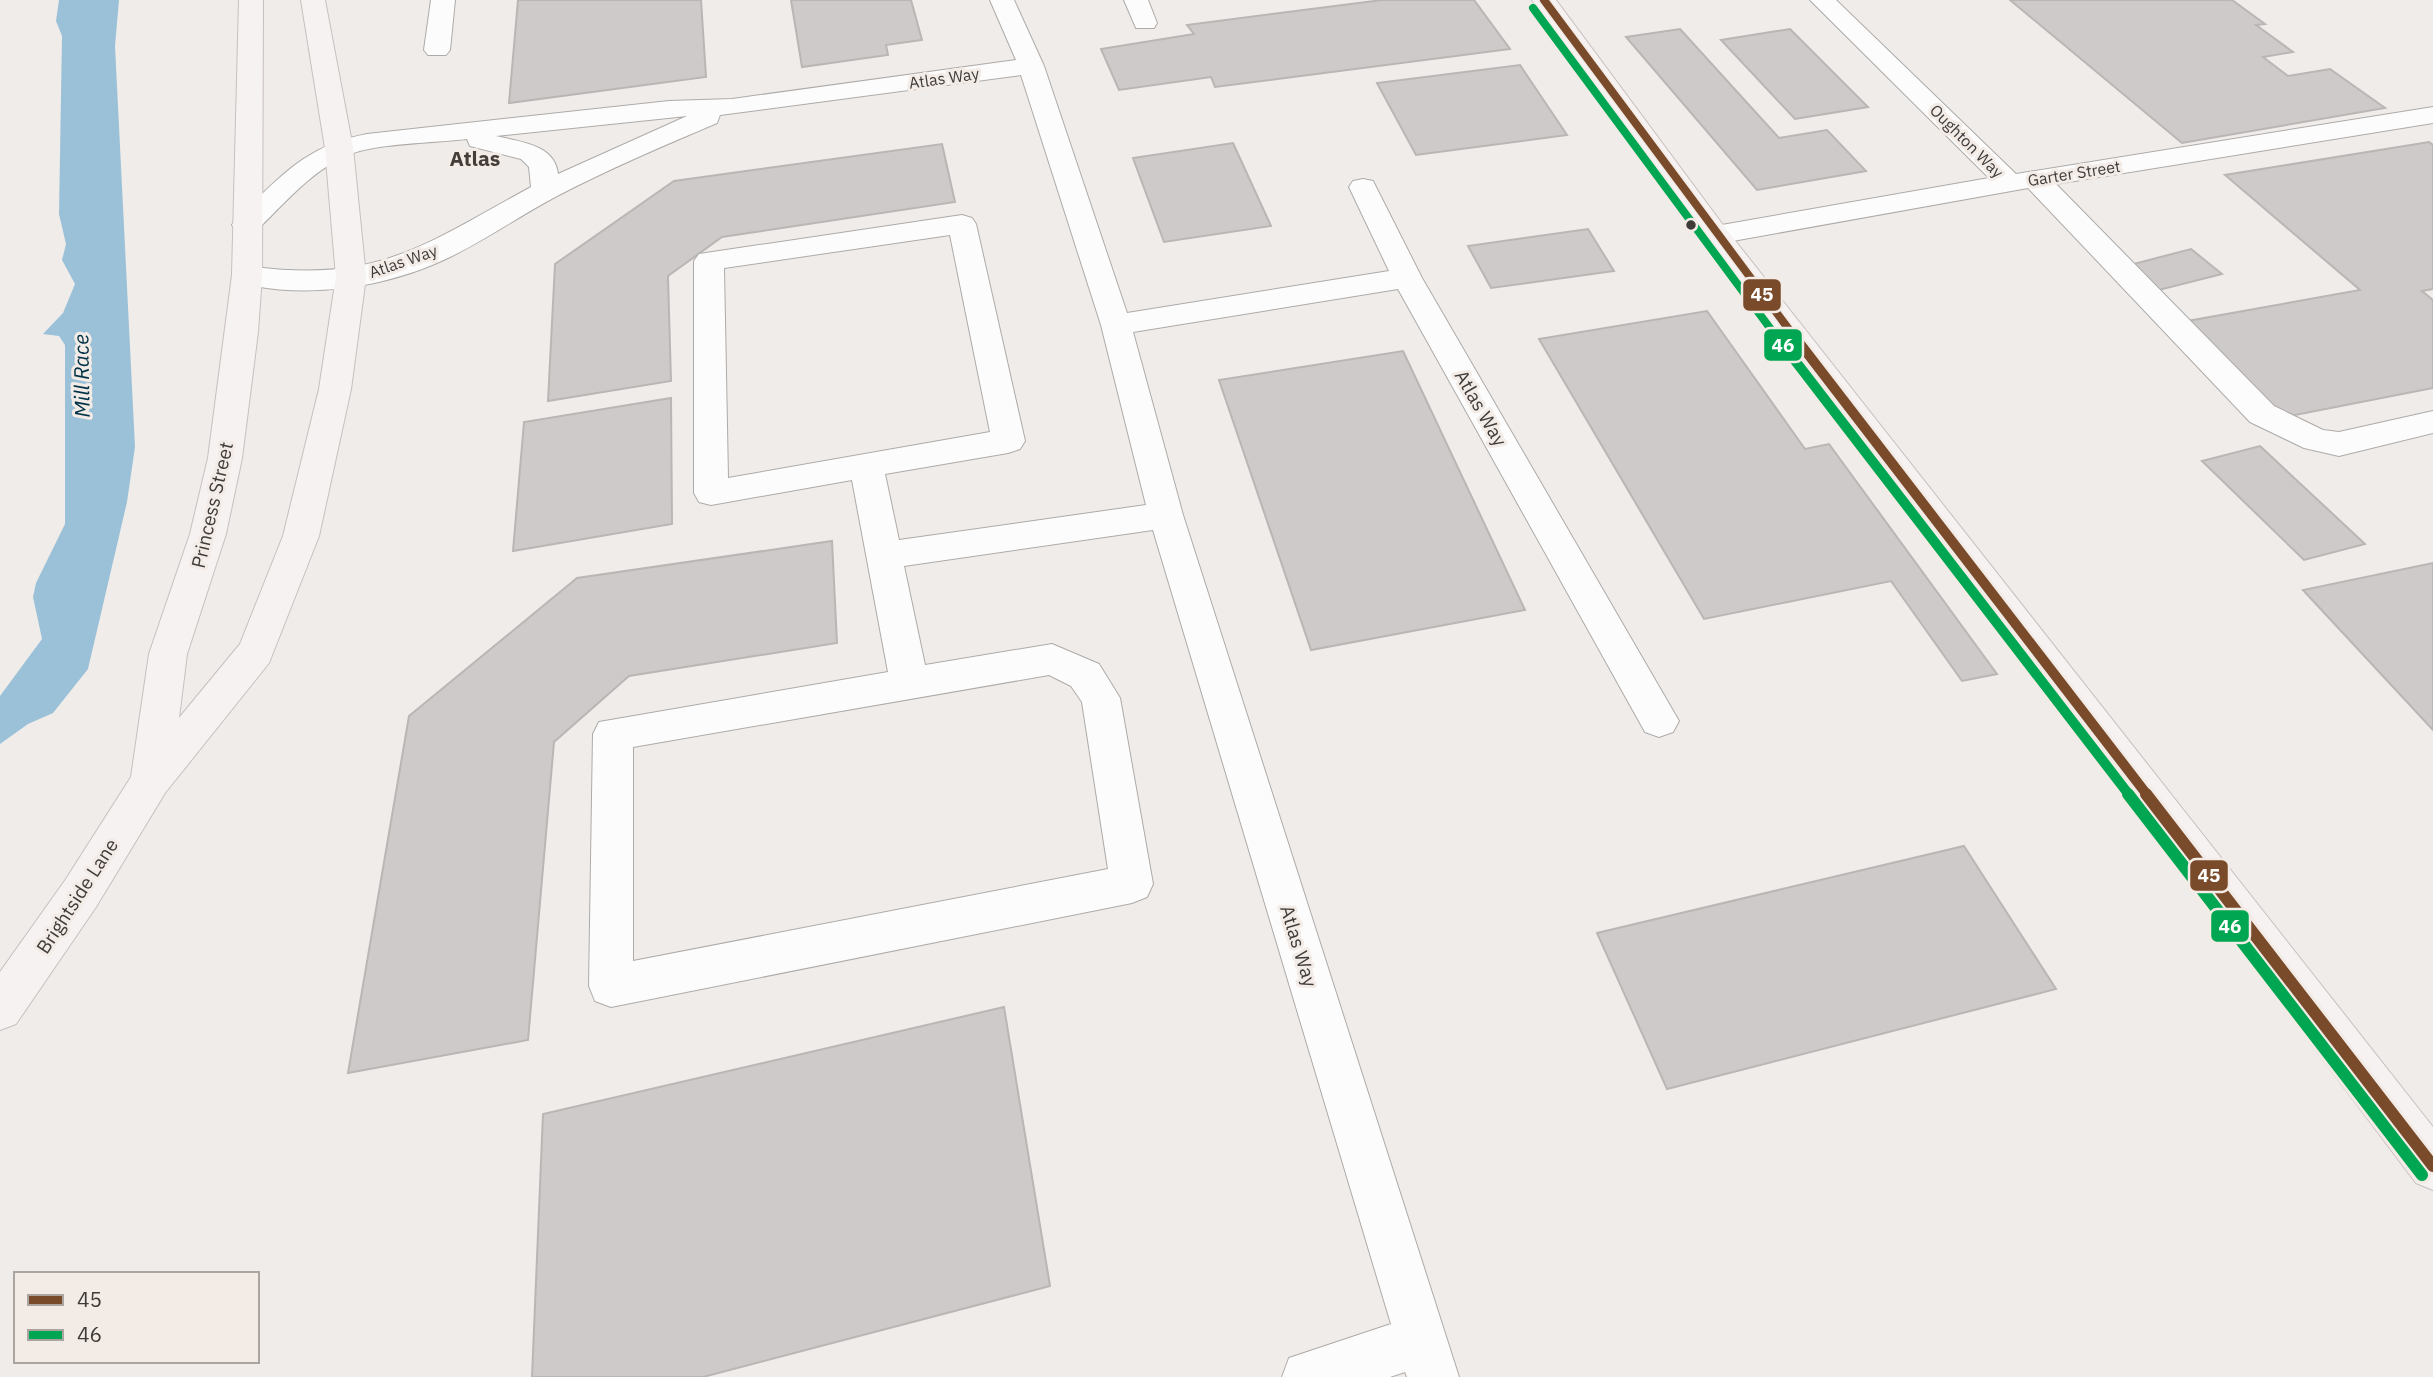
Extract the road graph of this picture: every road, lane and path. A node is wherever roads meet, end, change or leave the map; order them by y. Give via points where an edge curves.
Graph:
1 (251, 0) edge
2 (313, 0) edge
3 (443, 0) edge
4 (1002, 0) edge
5 (1136, 0) edge
6 (1544, 0) edge
7 (1822, 0) edge
8 (1145, 23) dead end
9 (437, 50) dead end
10 (1031, 66) junction
11 (732, 107) junction
12 (2433, 115) edge
13 (454, 135) junction
14 (339, 148) junction
15 (2022, 181) junction
16 (1363, 187) dead end
17 (545, 191) junction
18 (246, 225) junction
19 (1716, 235) junction
20 (247, 275) junction
21 (351, 277) junction
22 (1406, 278) junction
23 (1116, 325) junction
24 (2433, 422) edge
25 (866, 465) junction
26 (1166, 515) junction
27 (884, 556) junction
28 (909, 683) junction
29 (1659, 721) dead end
30 (151, 781) junction
31 (0, 1009) edge
32 (2433, 1166) edge
33 (1427, 1359) edge
34 (1308, 1377) edge

1 - 18 main road, Princess Street
2 - 14 main road, Brightside Lane
3 - 9 street
4 - 10 street, Atlas Way
5 - 8 street
6 - 19 main road
7 - 15 street, Oughton Way via 1925,99
10 - 11 street, Atlas Way
10 - 23 street, Atlas Way
11 - 13 street, Atlas Way via 669,109
11 - 17 street, Atlas Way
12 - 15 street, Garter Street
13 - 14 street, Atlas Way via 395,138
13 - 17 street, Atlas Way via 531,153 543,165
14 - 18 street via 303,173
14 - 21 main road, Brightside Lane
15 - 19 street, Garter Street
15 - 24 street, Oughton Way via 2262,414 2304,435 2339,444
16 - 22 street, Atlas Way
17 - 21 street, Atlas Way via 421,258
18 - 20 main road, Princess Street
19 - 32 main road
20 - 21 street, Atlas Way via 312,281
20 - 30 main road, Princess Street via 225,458 196,576 168,654
21 - 30 main road, Brightside Lane via 319,462 301,536 268,626 256,652
22 - 23 street
22 - 29 street, Atlas Way
23 - 26 street, Atlas Way
25 - 25 street via 711,493 709,261 962,224 1008,441
25 - 27 street
26 - 27 street
26 - 33 street, Atlas Way
27 - 28 street
28 - 28 street via 1052,659 1085,675 1101,698 1132,884 611,986 613,734
30 - 31 main road, Brightside Lane
33 - 34 street

